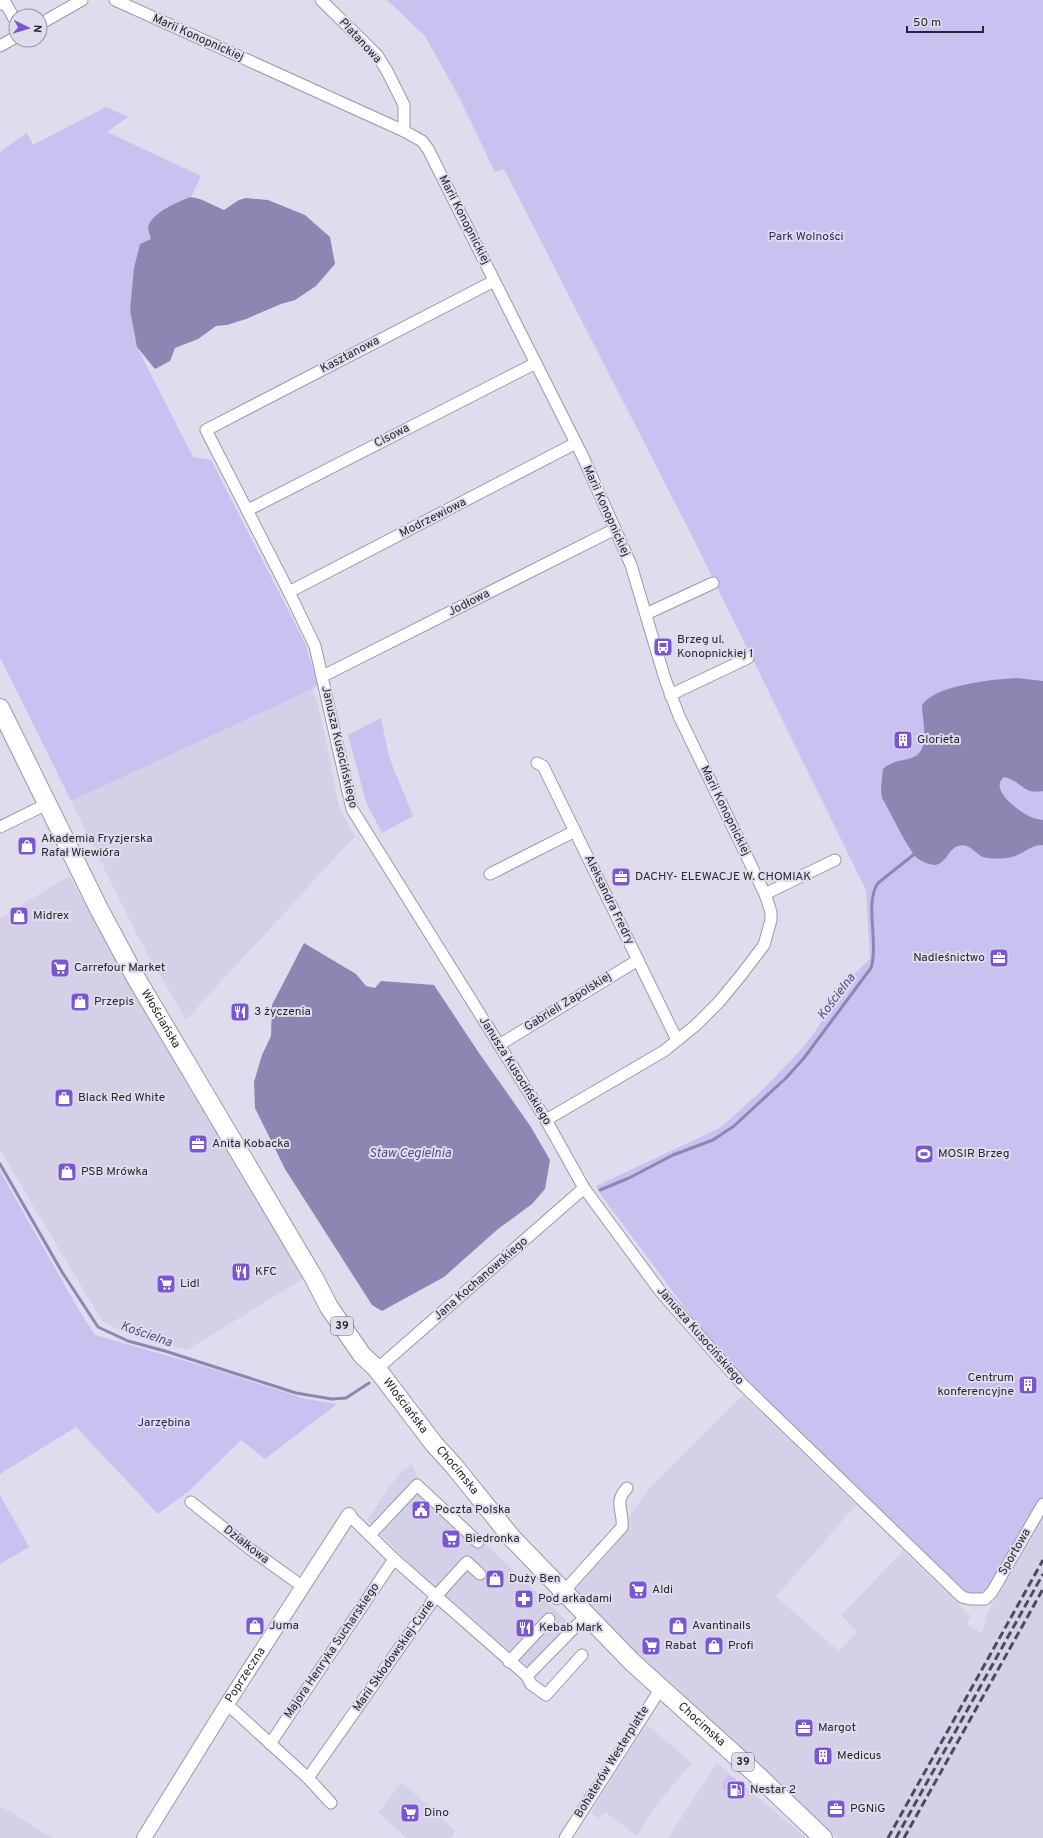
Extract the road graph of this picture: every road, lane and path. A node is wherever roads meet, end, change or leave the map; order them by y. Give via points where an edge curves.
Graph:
1 (82, 0) edge
2 (115, 0) edge
3 (321, 0) edge
4 (0, 4) edge
5 (8, 8) edge
6 (48, 19) edge
7 (404, 131) junction
8 (494, 281) junction
9 (536, 363) junction
10 (206, 430) joint
11 (576, 444) junction
12 (248, 510) junction
13 (615, 529) junction
14 (713, 583) dead end
15 (289, 592) junction
16 (646, 614) junction
17 (748, 658) dead end
18 (323, 676) junction
19 (670, 695) junction
20 (0, 708) edge
21 (537, 763) dead end
22 (47, 804) junction
23 (0, 827) edge
24 (575, 831) junction
25 (835, 860) dead end
26 (490, 874) dead end
27 (765, 894) junction
28 (638, 960) junction
29 (678, 1040) junction
30 (499, 1045) junction
31 (546, 1120) junction
32 (584, 1188) junction
33 (377, 1369) junction
34 (434, 1444) joint
35 (627, 1488) dead end
36 (191, 1502) dead end
37 (1043, 1504) edge
38 (349, 1514) joint
39 (370, 1535) junction
40 (478, 1542) dead end
41 (394, 1559) junction
42 (480, 1574) dead end
43 (302, 1586) junction
44 (560, 1595) junction
45 (436, 1596) junction
46 (985, 1599) joint
47 (549, 1619) dead end
48 (579, 1622) junction
49 (582, 1655) dead end
50 (509, 1662) junction
51 (632, 1662) junction
52 (527, 1676) junction
53 (661, 1688) junction
54 (226, 1704) junction
55 (270, 1744) junction
56 (308, 1778) junction
57 (330, 1803) dead end
58 (144, 1838) edge
59 (565, 1838) edge
60 (823, 1838) edge

1 - 6 street
2 - 7 street, Marii Konopnickiej
3 - 7 street, Platanowa via 377,55 388,71 404,105
4 - 5 street via 6,4
7 - 8 street, Marii Konopnickiej via 422,141 428,149
8 - 9 street, Marii Konopnickiej
8 - 10 street, Kasztanowa
9 - 11 street, Marii Konopnickiej
9 - 12 street, Cisowa
10 - 12 street, Janusza Kusocińskiego
11 - 13 street, Marii Konopnickiej
11 - 15 street, Modrzewiowa
12 - 15 street, Janusza Kusocińskiego
13 - 16 street, Marii Konopnickiej
13 - 18 street, Jodłowa
14 - 16 street
15 - 18 street, Janusza Kusocińskiego via 315,646
16 - 19 street, Marii Konopnickiej
17 - 19 street
18 - 30 street, Janusza Kusocińskiego via 352,809
19 - 27 street, Marii Konopnickiej
20 - 22 main road, Włościańska / 39
21 - 24 street, Aleksandra Fredry via 543,766
22 - 23 street
22 - 33 main road, Włościańska / 39 via 136,978 314,1278 369,1350
24 - 26 street
24 - 28 street, Aleksandra Fredry
25 - 27 street
27 - 29 street, Marii Konopnickiej via 772,912 764,945 719,1002
28 - 29 street, Aleksandra Fredry
28 - 30 street, Gabrieli Zapolskiej
29 - 31 street, Marii Konopnickiej via 664,1051
30 - 31 street, Janusza Kusocińskiego
31 - 32 street, Janusza Kusocińskiego
32 - 33 street, Jana Kochanowskiego
32 - 46 street, Janusza Kusocińskiego via 660,1291 741,1383 962,1597 970,1600
33 - 34 main road, Włościańska / 39
34 - 44 main road, Chocimska / 39 via 450,1472 491,1528
35 - 44 street via 621,1494 619,1506 623,1519 622,1527
36 - 43 street, Działkowa
37 - 46 street, Sportowa via 992,1592
38 - 39 street
38 - 43 street, Poprzeczna
39 - 40 street via 417,1484
39 - 41 street
41 - 45 street
41 - 55 street, Majora Henryka Sucharskiego
42 - 45 street via 467,1562
43 - 54 street, Poprzeczna
44 - 48 main road, Chocimska / 39
44 - 51 main road, Chocimska / 39
45 - 50 street, Marii Skłodowskiej-Curie
45 - 56 street, Marii Skłodowskiej-Curie
47 - 50 street
48 - 51 main road, Chocimska / 39
48 - 52 street
49 - 52 street, Marii Skłodowskiej-Curie via 546,1695 532,1684
50 - 52 street, Marii Skłodowskiej-Curie
51 - 53 main road, Chocimska / 39
53 - 59 street, Bohaterów Westerplatte
53 - 60 main road, Chocimska / 39
54 - 55 street
54 - 58 street, Poprzeczna
55 - 56 street
56 - 57 street

